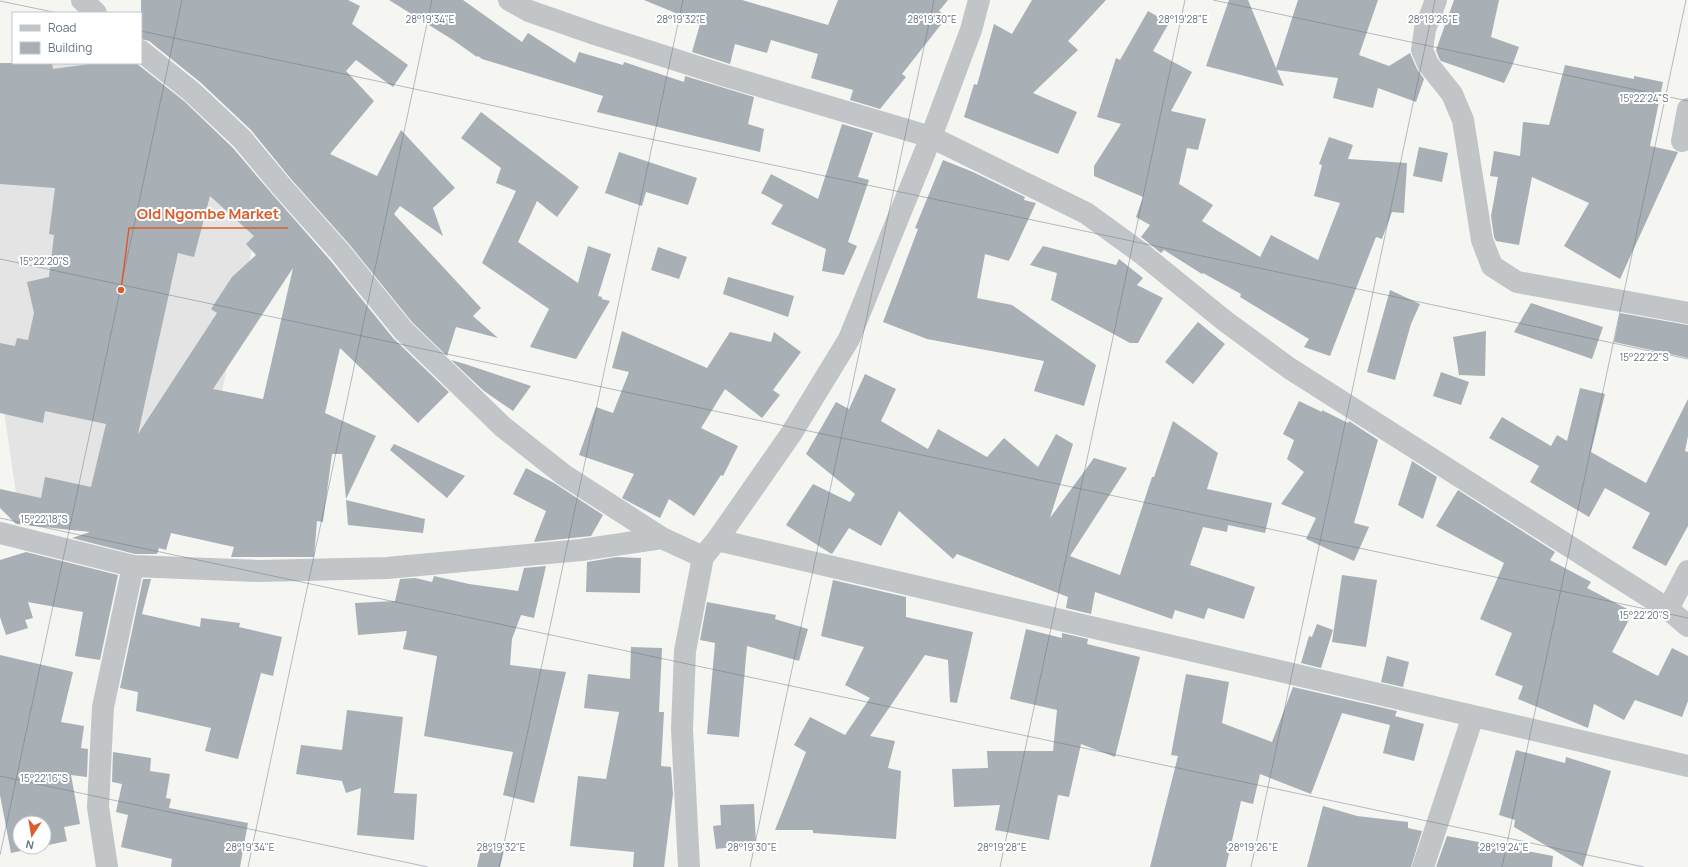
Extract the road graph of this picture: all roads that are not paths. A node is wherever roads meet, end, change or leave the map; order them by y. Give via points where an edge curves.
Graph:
1 (82, 0) edge
2 (508, 0) edge
3 (979, 0) edge
4 (1436, 0) edge
5 (95, 12) edge
6 (142, 52) edge
7 (1688, 109) edge
8 (931, 136) junction
9 (1682, 141) dead end
10 (1688, 313) edge
11 (0, 532) edge
12 (662, 538) junction
13 (717, 540) junction
14 (703, 558) junction
15 (133, 566) junction
16 (1688, 571) edge
17 (1668, 609) junction
18 (1688, 626) edge
19 (1473, 716) junction
20 (1688, 766) edge
21 (107, 867) edge
22 (689, 867) edge
23 (1423, 867) edge

1 - 5 street
2 - 8 street via 529,11 610,39
3 - 8 street via 971,30
4 - 10 street via 1425,29 1422,50 1428,64 1452,94 1463,120 1482,240 1492,266 1517,282
6 - 12 street via 192,92 242,139 340,252 403,330 503,427 564,475
7 - 9 street
8 - 13 street via 849,339 791,434
8 - 17 street via 1086,213 1288,368
11 - 15 street
12 - 14 street
12 - 15 street via 580,550 387,568 259,571
13 - 14 street
13 - 19 street
14 - 22 street via 685,651 682,729
15 - 21 street via 103,707 98,807
16 - 17 street
17 - 18 street
19 - 20 street
19 - 23 street

